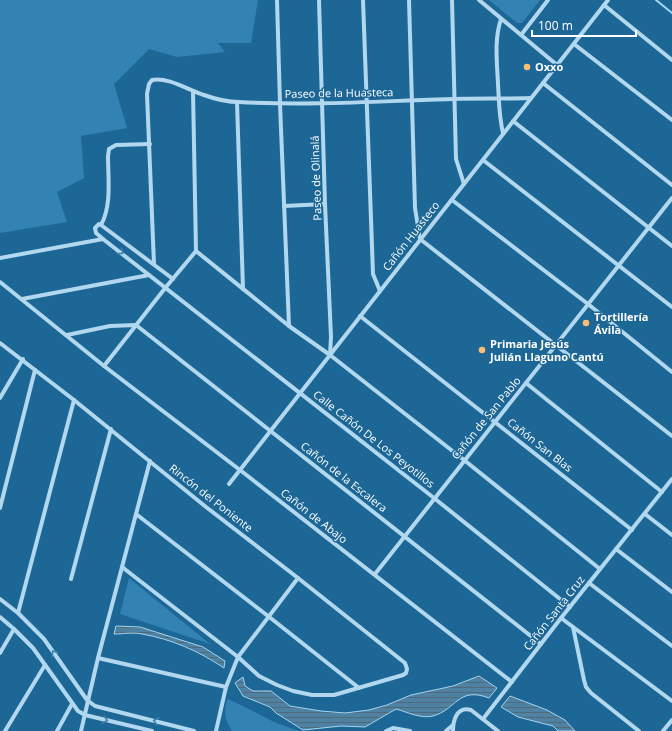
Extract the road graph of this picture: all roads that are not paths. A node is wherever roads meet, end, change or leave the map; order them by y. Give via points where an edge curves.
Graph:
1 (277, 0) edge
2 (319, 0) edge
3 (363, 0) edge
4 (409, 0) edge
5 (452, 0) edge
6 (479, 0) edge
7 (548, 0) edge
8 (608, 0) edge
9 (604, 5) junction
10 (501, 18) junction
11 (521, 35) junction
12 (574, 44) junction
13 (672, 60) edge
14 (557, 65) junction
15 (543, 83) junction
16 (193, 91) junction
17 (498, 98) junction
18 (531, 98) junction
19 (455, 99) junction
20 (412, 100) junction
21 (237, 102) junction
22 (322, 103) junction
23 (366, 103) junction
24 (280, 104) junction
25 (672, 120) edge
26 (513, 121) junction
27 (503, 133) junction
28 (150, 144) junction
29 (483, 160) junction
30 (464, 184) junction
31 (672, 184) edge
32 (672, 198) edge
33 (452, 200) junction
34 (325, 204) junction
35 (284, 206) junction
36 (101, 225) junction
37 (649, 227) junction
38 (103, 238) junction
39 (420, 240) junction
40 (672, 246) edge
41 (196, 251) junction
42 (0, 258) edge
43 (154, 264) junction
44 (619, 265) junction
45 (149, 275) junction
46 (173, 278) junction
47 (0, 282) edge
48 (166, 287) junction
49 (243, 288) junction
50 (380, 291) junction
51 (22, 299) junction
52 (588, 304) junction
53 (672, 307) edge
54 (360, 316) junction
55 (136, 325) junction
56 (288, 326) junction
57 (67, 335) junction
58 (0, 343) edge
59 (555, 345) junction
60 (330, 355) junction
61 (23, 359) junction
62 (104, 366) junction
63 (36, 370) junction
64 (672, 372) edge
65 (526, 383) junction
66 (300, 393) junction
67 (0, 398) edge
68 (74, 400) junction
69 (494, 421) junction
70 (111, 429) junction
71 (270, 431) junction
72 (672, 436) edge
73 (464, 460) junction
74 (150, 461) junction
75 (240, 470) junction
76 (672, 479) edge
77 (229, 484) dead end
78 (662, 492) junction
79 (434, 498) junction
80 (0, 508) edge
81 (136, 514) junction
82 (645, 514) junction
83 (632, 530) junction
84 (672, 535) edge
85 (405, 536) junction
86 (616, 549) junction
87 (122, 567) junction
88 (600, 569) junction
89 (375, 574) junction
90 (298, 578) junction
91 (71, 579) dead end
92 (589, 583) junction
93 (672, 592) edge
94 (0, 599) edge
95 (570, 607) junction
96 (18, 613) junction
97 (268, 616) junction
98 (0, 617) edge
99 (561, 618) junction
100 (573, 627) junction
101 (14, 629) junction
102 (541, 644) junction
103 (672, 646) edge
104 (0, 653) edge
105 (238, 657) junction
106 (98, 658) junction
107 (45, 665) junction
108 (512, 682) junction
109 (226, 687) junction
110 (359, 688) junction
111 (87, 700) junction
112 (672, 701) edge
113 (72, 704) junction
114 (84, 715) junction
115 (483, 719) junction
116 (672, 720) edge
117 (453, 725) junction
118 (5, 731) edge
119 (57, 731) edge
120 (81, 731) edge
121 (152, 731) edge
122 (194, 731) edge
123 (216, 731) edge
124 (386, 731) edge
125 (410, 731) edge
126 (446, 731) edge
127 (453, 731) edge
128 (498, 731) edge
129 (639, 731) edge
130 (663, 731) edge

1 - 24 street
2 - 22 street, Paseo de Olinalá
3 - 23 street
4 - 20 street
5 - 19 street
6 - 10 street
7 - 11 street
8 - 9 street, Cañón Huasteco
9 - 12 street, Cañón Huasteco
9 - 13 street
10 - 11 street
10 - 17 street via 496,46
11 - 14 street
12 - 14 street, Cañón Huasteco
12 - 25 street
14 - 15 street, Cañón Huasteco
15 - 18 street, Cañón Huasteco
15 - 31 street
16 - 21 street, Paseo de la Huasteca via 216,99
16 - 28 street, Paseo de la Huasteca via 159,79 152,80 148,94
16 - 41 street
17 - 18 street, Paseo de la Huasteca
17 - 19 street, Paseo de la Huasteca
17 - 27 street
18 - 26 street, Cañón Huasteco
19 - 20 street, Paseo de la Huasteca
19 - 30 street via 456,159
20 - 23 street, Paseo de la Huasteca
20 - 39 street via 415,208
21 - 24 street, Paseo de la Huasteca
21 - 49 street
22 - 23 street, Paseo de la Huasteca
22 - 24 street, Paseo de la Huasteca
22 - 34 street, Paseo de Olinalá
23 - 50 street via 373,274
24 - 35 street
26 - 27 street, Cañón Huasteco
26 - 37 street
27 - 29 street, Cañón Huasteco
28 - 36 street via 116,145 109,149 107,208
28 - 43 street
29 - 30 street, Cañón Huasteco
29 - 44 street
30 - 33 street, Cañón Huasteco
32 - 37 street, Cañón de San Pablo
33 - 39 street, Cañón Huasteco
33 - 52 street
34 - 35 street
34 - 60 street, Paseo de Olinalá
35 - 56 street
36 - 38 street via 95,230
36 - 43 street
37 - 40 street
37 - 44 street, Cañón de San Pablo
38 - 42 street
38 -> 45 street, Calle Cañón De Los Peyotillos
39 - 50 street, Cañón Huasteco
39 - 59 street
41 - 46 street
41 - 49 street
43 - 46 street
44 - 52 street, Cañón de San Pablo
44 - 53 street
45 - 48 street, Calle Cañón De Los Peyotillos
45 - 51 street
46 - 48 street
47 - 51 street, Cañón de Abajo
48 - 55 street
48 - 66 street, Calle Cañón De Los Peyotillos
49 - 56 street
50 - 54 street, Cañón Huasteco
51 - 57 street, Cañón de Abajo
52 - 59 street, Cañón de San Pablo
52 - 64 street
54 - 60 street, Cañón Huasteco
54 - 69 street, Cañón San Blas
55 - 57 street via 110,326
55 - 62 street
55 - 71 street, Cañón de la Escalera
56 - 60 street
57 - 62 street, Cañón de Abajo
58 - 61 street, Rincón del Poniente
59 - 65 street, Cañón de San Pablo
59 - 72 street
60 - 66 street, Cañón Huasteco
60 - 73 street
61 - 63 street, Rincón del Poniente
61 - 67 street
62 - 75 street, Cañón de Abajo
63 - 68 street, Rincón del Poniente
63 - 80 street
65 - 69 street, Cañón de San Pablo
65 - 78 street
66 - 71 street, Cañón Huasteco
66 - 79 street, Calle Cañón De Los Peyotillos
68 - 70 street, Rincón del Poniente
68 - 96 street
69 - 73 street, Cañón de San Pablo
69 - 83 street, Cañón San Blas
70 - 74 street, Rincón del Poniente
70 - 91 street
71 - 75 street, Cañón Huasteco
71 - 85 street, Cañón de la Escalera
73 - 79 street, Cañón de San Pablo
73 - 88 street
74 - 81 street
74 - 90 street, Rincón del Poniente
75 - 77 street, Cañón Huasteco
75 - 89 street, Cañón de Abajo
76 - 78 street, Cañón Santa Cruz
78 - 82 street, Cañón Santa Cruz
79 - 85 street, Cañón de San Pablo
79 - 95 street, Calle Cañón De Los Peyotillos
81 - 87 street
81 - 97 street
82 - 83 street, Cañón Santa Cruz
82 - 84 street
83 - 86 street, Cañón Santa Cruz
85 - 89 street, Cañón de San Pablo
85 - 102 street, Cañón de la Escalera
86 - 88 street, Cañón Santa Cruz
86 - 93 street
87 - 105 street
87 - 106 street
88 - 92 street, Cañón Santa Cruz
89 - 108 street, Cañón de Abajo
90 - 97 street
90 - 110 street, Rincón del Poniente via 405,663 407,669 402,675
92 - 95 street, Cañón Santa Cruz
92 - 103 street
94 - 96 street
95 - 99 street, Cañón Santa Cruz
111 -> 96 street via 44,639
97 - 105 street
97 - 110 street
98 - 101 street
99 - 100 street
99 - 102 street, Cañón Santa Cruz
100 - 112 street
100 - 129 street via 586,687
101 - 104 street
101 - 107 street
102 - 108 street, Cañón Santa Cruz
105 - 109 street
105 - 110 street via 259,676 293,691 312,695 334,695
106 - 109 street
106 - 111 street
107 - 113 street
107 - 118 street
108 - 115 street, Cañón Santa Cruz
109 - 123 street
111 - 114 street
122 -> 111 street via 95,706
113 - 114 street
113 - 119 street
114 - 120 street
114 -> 121 street
115 - 117 street via 471,710 462,709 455,716
115 - 128 street
116 - 130 street
117 - 126 street
117 - 127 street
124 - 125 street via 393,728

